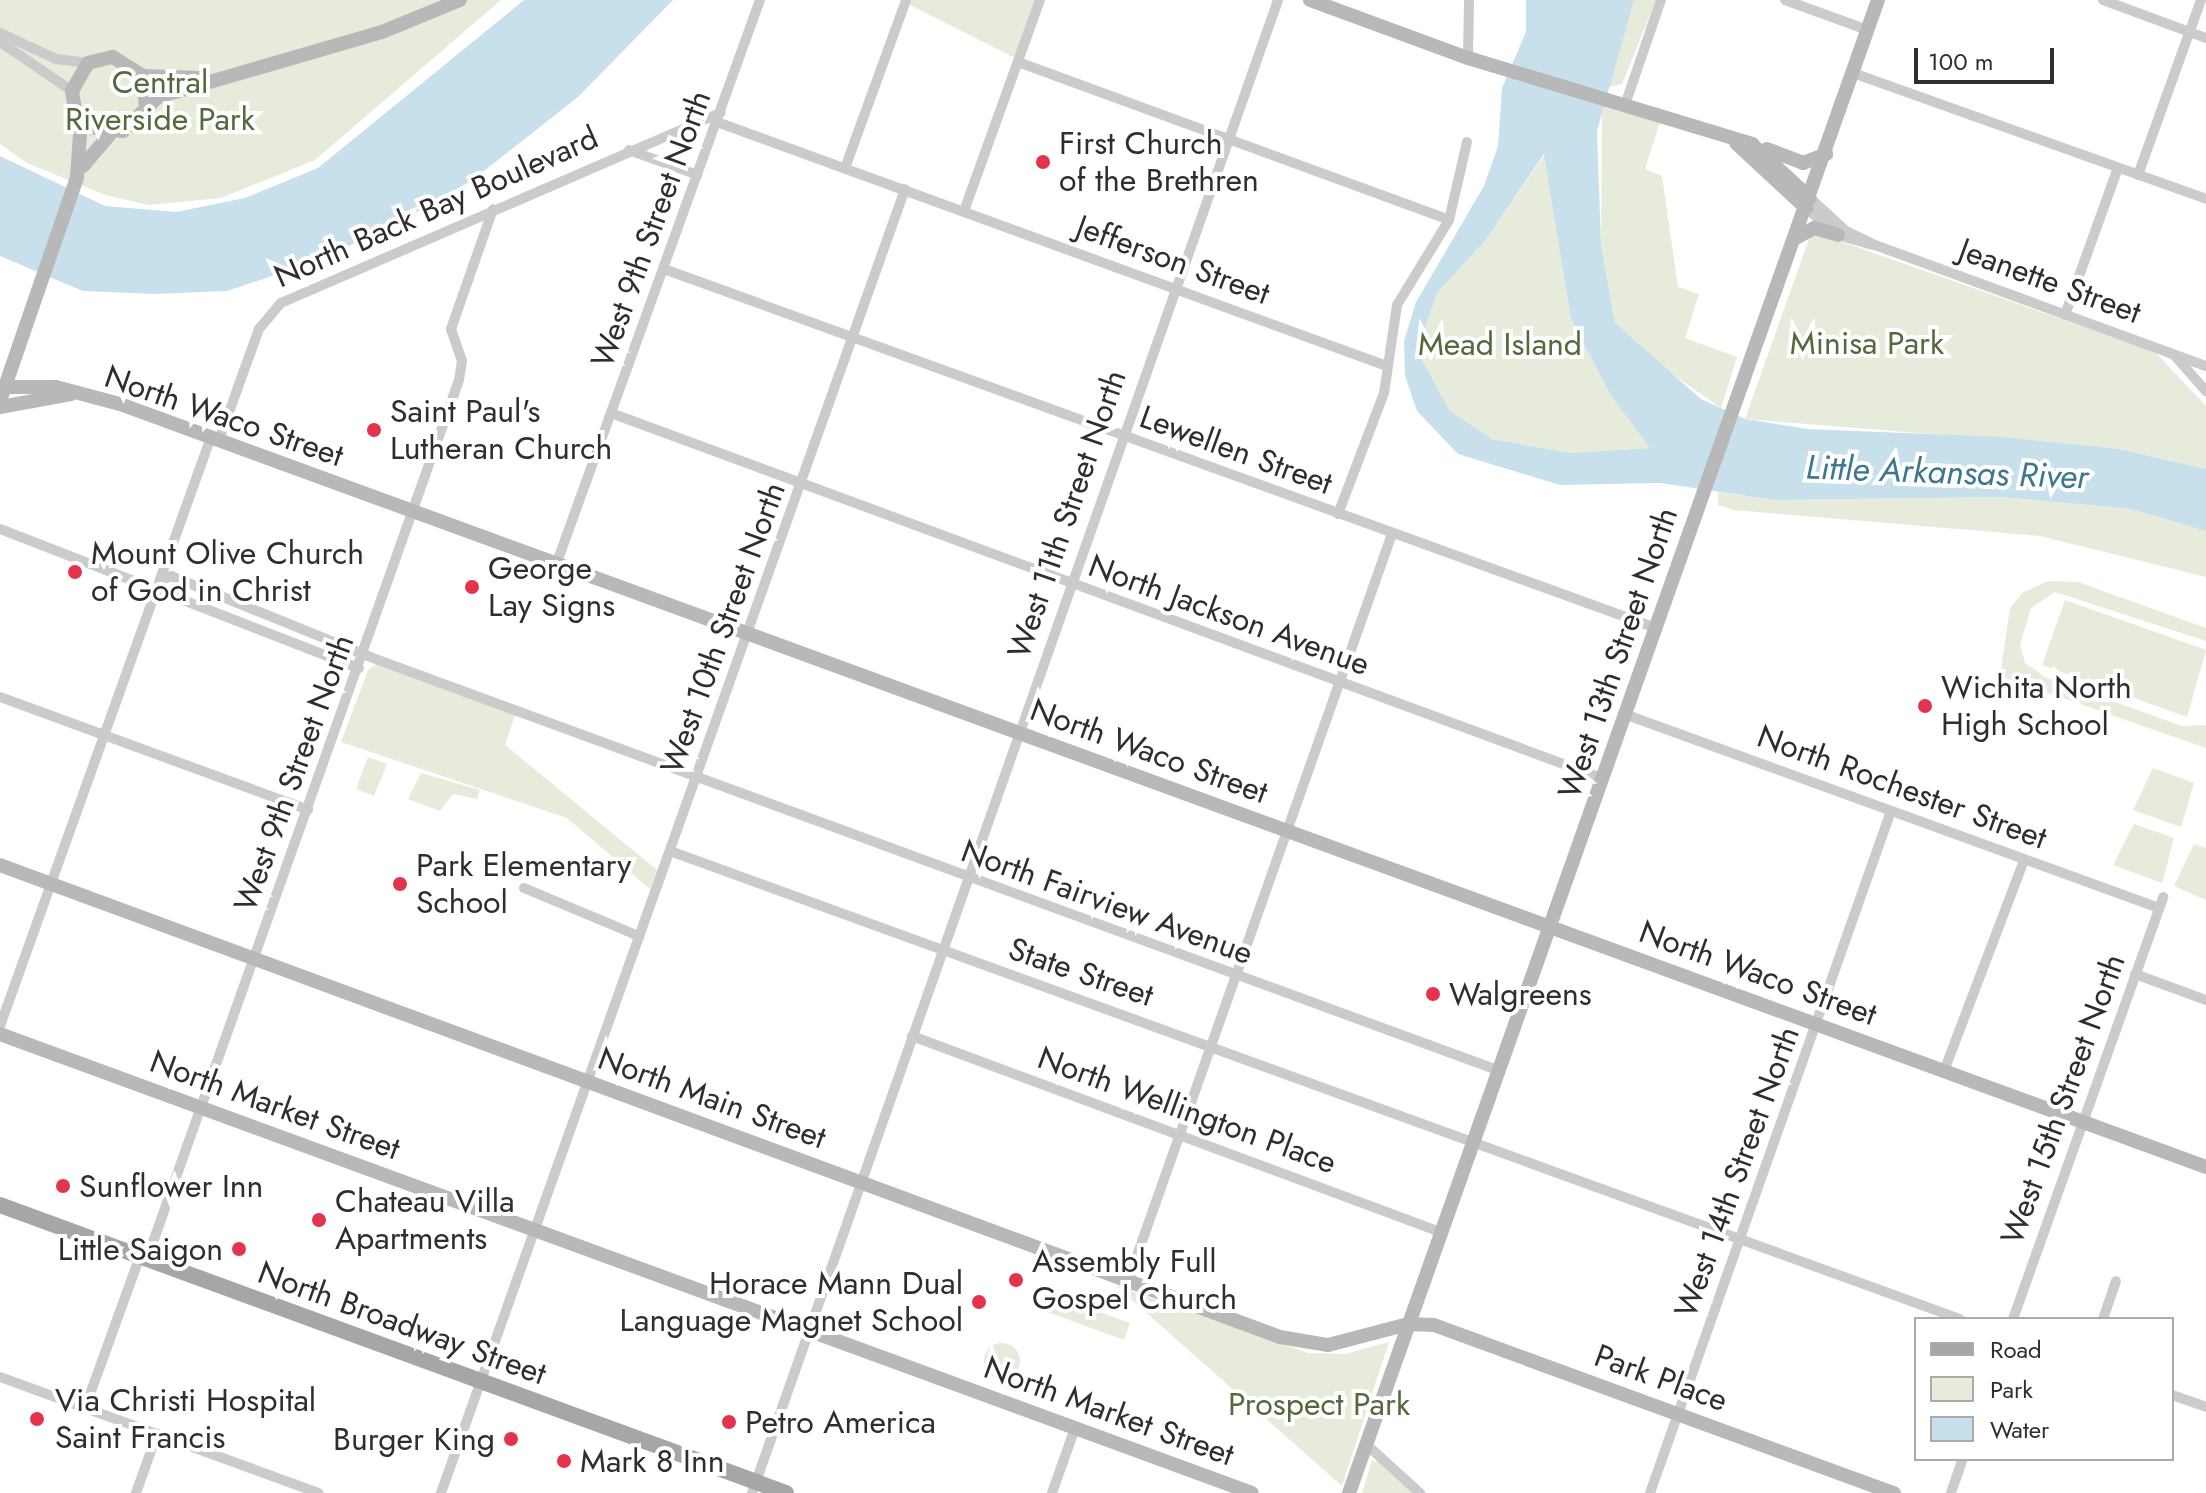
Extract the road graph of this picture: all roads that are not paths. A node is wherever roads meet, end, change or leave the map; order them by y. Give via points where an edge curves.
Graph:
1 (460, 0) edge
2 (760, 0) edge
3 (906, 0) edge
4 (1040, 0) edge
5 (1278, 0) edge
6 (1310, 0) edge
7 (1469, 0) edge
8 (1661, 0) edge
9 (1785, 0) edge
10 (1878, 0) edge
11 (2103, 0) edge
12 (2201, 0) edge
13 (1868, 30) junction
14 (2189, 32) junction
15 (0, 33) edge
16 (2206, 38) edge
17 (0, 42) edge
18 (1468, 58) junction
19 (1018, 62) junction
20 (88, 63) junction
21 (235, 73) junction
22 (1853, 73) junction
23 (143, 76) junction
24 (72, 91) junction
25 (1626, 102) junction
26 (146, 106) junction
27 (719, 117) junction
28 (81, 120) junction
29 (111, 133) junction
30 (1726, 137) junction
31 (1228, 139) junction
32 (1467, 142) dead end
33 (1752, 144) junction
34 (629, 150) junction
35 (1826, 154) junction
36 (845, 168) junction
37 (2118, 168) junction
38 (698, 175) junction
39 (2138, 175) junction
40 (77, 177) junction
41 (905, 189) junction
42 (2206, 199) edge
43 (1808, 203) junction
44 (493, 209) junction
45 (964, 211) junction
46 (1449, 220) junction
47 (1838, 235) junction
48 (1795, 238) junction
49 (1875, 245) junction
50 (664, 269) junction
51 (1175, 288) junction
52 (2065, 315) junction
53 (853, 338) junction
54 (2174, 355) junction
55 (1384, 365) junction
56 (2206, 366) edge
57 (2206, 391) edge
58 (2, 392) edge
59 (71, 394) junction
60 (0, 407) edge
61 (611, 413) junction
62 (1122, 436) junction
63 (215, 439) junction
64 (802, 485) junction
65 (414, 514) junction
66 (1338, 514) junction
67 (0, 529) edge
68 (1392, 534) junction
69 (556, 565) junction
70 (159, 584) junction
71 (1070, 584) junction
72 (1656, 628) junction
73 (748, 635) junction
74 (364, 655) junction
75 (359, 668) junction
76 (1339, 683) junction
77 (0, 697) edge
78 (1627, 715) junction
79 (1018, 732) junction
80 (104, 735) junction
81 (697, 778) junction
82 (1604, 779) junction
83 (308, 810) junction
84 (1891, 811) junction
85 (1288, 831) junction
86 (670, 851) junction
87 (2024, 860) junction
88 (0, 865) edge
89 (967, 878) junction
90 (50, 883) junction
91 (524, 888) dead end
92 (2161, 903) joint
93 (1551, 928) junction
94 (639, 936) junction
95 (942, 950) junction
96 (255, 960) junction
97 (2135, 974) junction
98 (1236, 977) junction
99 (2206, 1000) edge
100 (1816, 1025) junction
101 (0, 1026) edge
102 (0, 1034) edge
103 (912, 1036) junction
104 (1212, 1045) junction
105 (1500, 1071) junction
106 (1944, 1071) junction
107 (586, 1082) junction
108 (202, 1108) junction
109 (2082, 1122) junction
110 (1180, 1135) junction
111 (1475, 1143) junction
112 (2206, 1167) edge
113 (862, 1183) junction
114 (0, 1205) edge
115 (533, 1230) junction
116 (1443, 1233) junction
117 (1741, 1240) junction
118 (144, 1258) junction
119 (1128, 1281) junction
120 (2116, 1281) dead end
121 (1954, 1317) edge
122 (2014, 1317) edge
123 (2104, 1317) edge
124 (1408, 1324) junction
125 (809, 1331) junction
126 (0, 1377) edge
127 (480, 1382) junction
128 (2174, 1396) edge
129 (2206, 1407) edge
130 (85, 1408) junction
131 (1678, 1414) junction
132 (1075, 1428) junction
133 (157, 1434) junction
134 (1367, 1445) junction
135 (1962, 1461) edge
136 (754, 1488) edge
137 (136, 1493) edge
138 (319, 1493) edge
139 (441, 1493) edge
140 (786, 1493) edge
141 (1052, 1493) edge
142 (1252, 1493) edge
143 (1349, 1493) edge
144 (1420, 1493) edge
145 (1650, 1493) edge
146 (1894, 1493) edge
147 (1951, 1493) edge

1 - 21 street via 382,32
2 - 27 street, West 9th Street North
3 - 36 street
4 - 19 street
5 - 31 street, West 11th Street North
6 - 18 street
7 - 18 street
8 - 25 street
9 - 13 street
10 - 13 street, West 13th Street North
11 - 14 street
12 - 14 street
13 - 22 street, West 13th Street North
14 - 16 street
14 - 39 street
15 - 20 street via 64,62
17 - 24 street
18 - 25 street
19 - 31 street
19 - 45 street
20 - 23 street via 124,59
20 - 24 street
21 - 23 street via 181,80
21 - 26 street
22 - 35 street, West 13th Street North
22 - 37 street
23 - 26 street
24 - 28 street
25 - 30 street
26 - 29 street via 133,125
27 - 34 street, North Back Bay Boulevard
27 - 36 street, Jefferson Street
27 - 38 street, West 9th Street North
28 - 29 street
28 - 40 street
29 - 40 street via 93,147
30 - 33 street
30 - 43 street
31 - 46 street
31 - 51 street, West 11th Street North
32 - 46 street
33 - 35 street via 1803,163
33 - 43 street
34 - 38 street, North Back Bay Boulevard
34 - 44 street, North Back Bay Boulevard
35 - 43 street, West 13th Street North
36 - 41 street, Jefferson Street
37 - 39 street
37 - 52 street
38 - 50 street, West 9th Street North
39 - 42 street
40 - 58 street
41 - 45 street, Jefferson Street
41 - 53 street, West 10th Street North
43 - 47 street, Jeanette Street
43 - 48 street, West 13th Street North
43 - 49 street, Jeanette Street
44 - 63 street, North Back Bay Boulevard via 298,293 268,314
44 - 65 street, West 9th Street North via 451,329 462,361 459,380
45 - 51 street, Jefferson Street
46 - 55 street via 1397,305
47 - 48 street via 1814,228
47 - 49 street, Jeanette Street
48 - 72 street, West 13th Street North
49 - 52 street, Jeanette Street
50 - 53 street, Lewellen Street
50 - 61 street, West 9th Street North
51 - 55 street, Jefferson Street
51 - 62 street, West 11th Street North
52 - 54 street, Jeanette Street
53 - 62 street, Lewellen Street
53 - 64 street, West 10th Street North
54 - 56 street, Jeanette Street
54 - 57 street
55 - 66 street via 1384,393
58 - 59 street, North Waco Street via 56,387
59 - 60 street, North Waco Street
59 - 63 street, North Waco Street via 120,404
61 - 64 street, North Jackson Avenue
61 - 69 street, West 9th Street North
62 - 66 street, Lewellen Street
62 - 71 street, West 11th Street North
63 - 65 street, North Waco Street
63 - 70 street
64 - 71 street, North Jackson Avenue
64 - 73 street, West 10th Street North
65 - 69 street, North Waco Street
65 - 74 street, West 9th Street North
66 - 68 street, Lewellen Street
67 - 70 street
68 - 72 street, Lewellen Street
68 - 76 street
69 - 73 street, North Waco Street
70 - 74 street, North Fairview Avenue via 171,576
70 - 75 street via 165,598
70 - 80 street
71 - 76 street, North Jackson Avenue
71 - 79 street, West 11th Street North
72 - 78 street, West 13th Street North
73 - 79 street, North Waco Street
73 - 81 street, West 10th Street North
74 - 75 street, West 9th Street North
74 - 81 street, North Fairview Avenue
75 - 83 street, West 9th Street North
76 - 82 street, North Jackson Avenue
76 - 85 street
77 - 80 street
78 - 82 street, West 13th Street North
78 - 84 street, North Rochester Street
79 - 85 street, North Waco Street
79 - 89 street, West 11th Street North
80 - 83 street
80 - 90 street
81 - 86 street, West 10th Street North
81 - 89 street, North Fairview Avenue
82 - 93 street, West 13th Street North
83 - 96 street, West 9th Street North
84 - 87 street, North Rochester Street
84 - 100 street, West 14th Street North
85 - 93 street, North Waco Street
85 - 98 street
86 - 94 street, West 10th Street North
86 - 95 street, State Street
87 - 92 street, North Rochester Street
87 - 106 street
88 - 90 street, North Main Street
89 - 95 street, West 11th Street North
89 - 98 street, North Fairview Avenue
90 - 96 street, North Main Street
90 - 101 street
91 - 94 street
92 - 97 street, West 15th Street North
93 - 100 street, North Waco Street
93 - 105 street, West 13th Street North
94 - 107 street, West 10th Street North
95 - 103 street, West 11th Street North
95 - 104 street, State Street
96 - 107 street, North Main Street
96 - 108 street, West 9th Street North
97 - 99 street
97 - 109 street, West 15th Street North
98 - 104 street
98 - 105 street, North Fairview Avenue
100 - 106 street, North Waco Street
100 - 117 street, West 14th Street North
102 - 108 street, North Market Street
103 - 110 street, North Wellington Place
103 - 113 street, West 11th Street North
104 - 110 street
104 - 111 street, State Street
105 - 111 street, West 13th Street North
106 - 109 street, North Waco Street
107 - 113 street, North Main Street
107 - 115 street, West 10th Street North
108 - 115 street, North Market Street
108 - 118 street, West 9th Street North
109 - 112 street, North Waco Street
109 - 122 street, West 15th Street North
110 - 116 street, North Wellington Place
110 - 119 street
111 - 116 street, West 13th Street North
111 - 117 street
113 - 119 street, North Main Street
113 - 125 street, West 11th Street North
114 - 118 main road, North Broadway Street
115 - 125 street, North Market Street
115 - 127 street, West 10th Street North
116 - 124 street, West 13th Street North
117 - 121 street
117 - 131 street, West 14th Street North
118 - 127 main road, North Broadway Street
118 - 130 street, West 9th Street North
119 - 124 street, North Main Street via 1308,1344 1355,1341
120 - 123 street
124 - 131 street, Park Place via 1434,1325
124 - 134 street, West 13th Street North
125 - 132 street, North Market Street
125 - 136 street, West 11th Street North
126 - 130 street
127 - 136 main road, North Broadway Street
127 - 139 street, West 10th Street North
128 - 129 street
130 - 133 street
131 - 145 street, West 14th Street North
131 - 146 street, Park Place
132 - 141 street
132 - 142 street, North Market Street
133 - 137 street
133 - 138 street
134 - 143 street, West 13th Street North
134 - 144 street
135 - 147 street
136 - 140 main road, North Broadway Street

